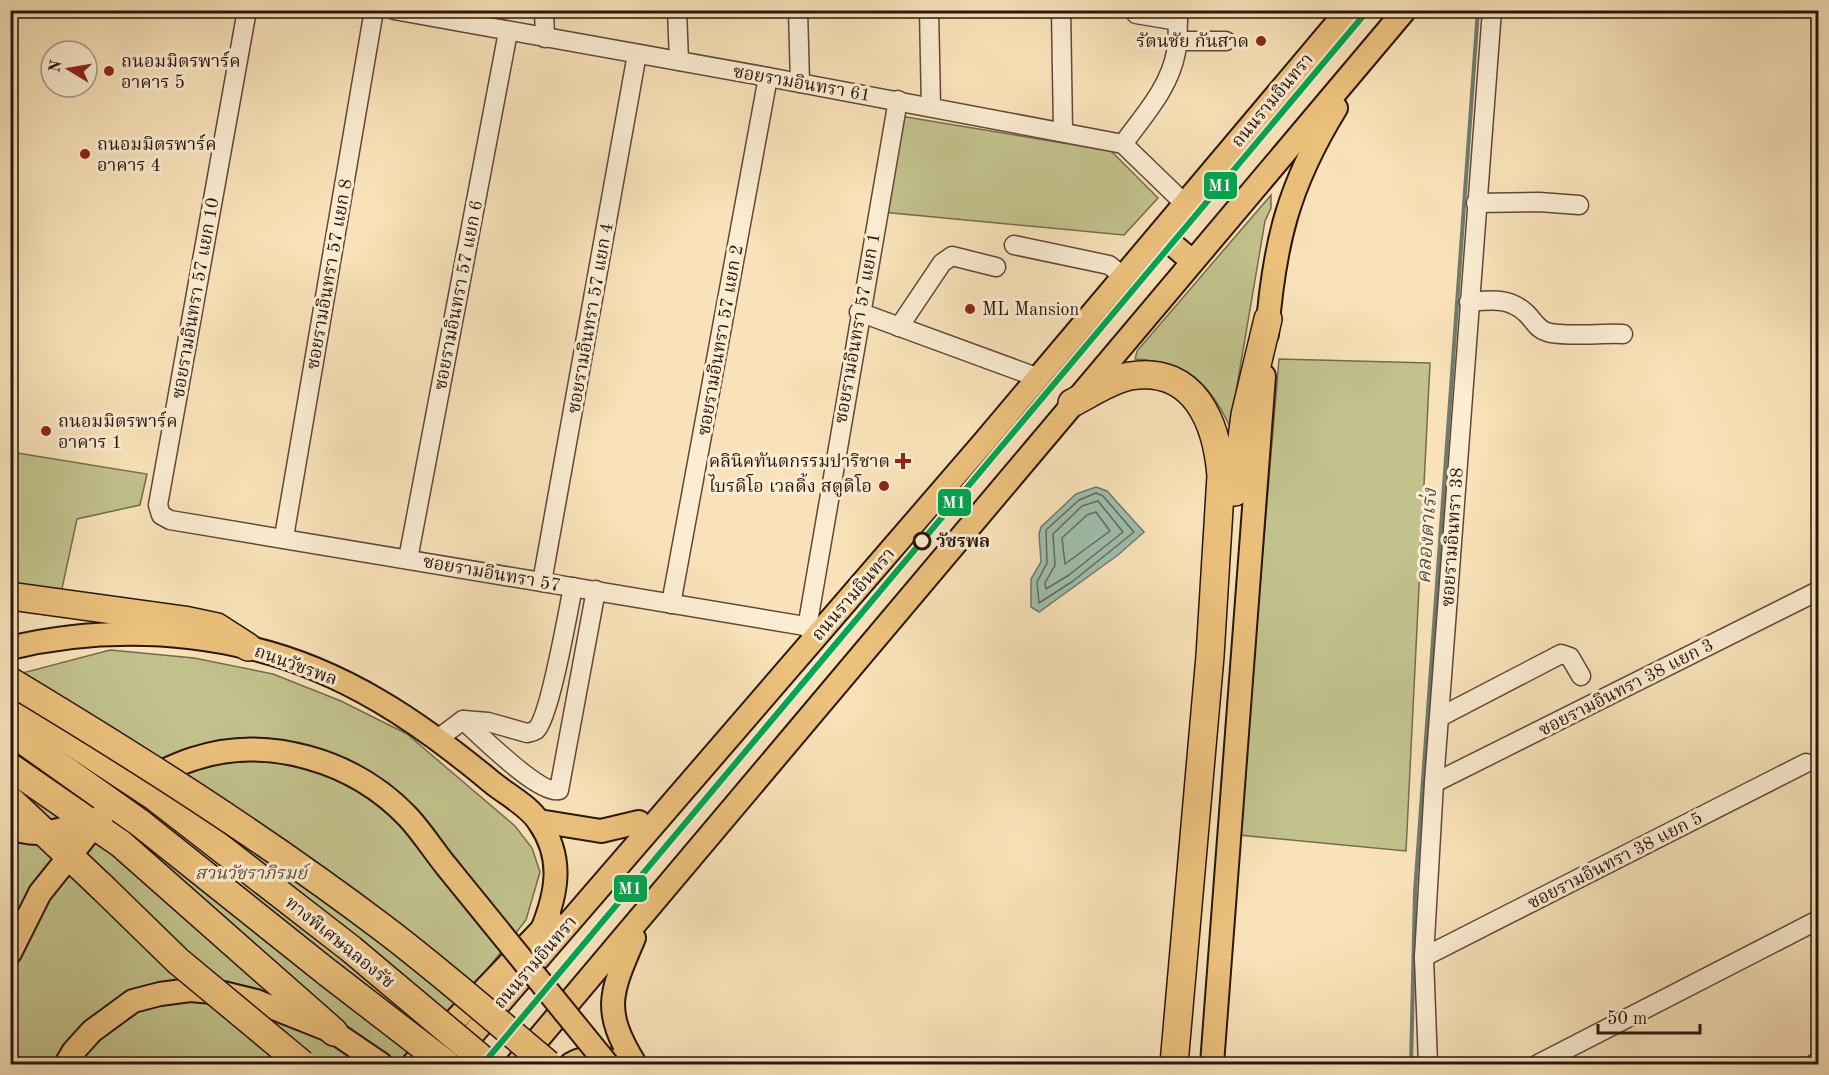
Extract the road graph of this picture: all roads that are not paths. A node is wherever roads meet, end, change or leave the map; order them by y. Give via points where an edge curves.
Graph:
1 (247, 10) edge
2 (374, 10) edge
3 (544, 10) edge
4 (677, 10) edge
5 (798, 10) edge
6 (929, 10) edge
7 (1060, 10) edge
8 (1348, 10) edge
9 (1405, 10) edge
10 (1492, 10) edge
11 (403, 11) edge
12 (1136, 14) dead end
13 (1178, 16) edge
14 (508, 32) junction
15 (545, 38) junction
16 (1178, 41) junction
17 (1226, 42) dead end
18 (1375, 46) junction
19 (637, 54) junction
20 (679, 61) junction
21 (768, 76) junction
22 (800, 83) junction
23 (898, 100) junction
24 (932, 107) junction
25 (1063, 131) junction
26 (1123, 144) junction
27 (1476, 202) junction
28 (1185, 204) junction
29 (1579, 205) dead end
30 (1160, 234) junction
31 (1014, 244) dead end
32 (1192, 261) junction
33 (996, 267) dead end
34 (1123, 276) junction
35 (1469, 302) junction
36 (859, 312) junction
37 (1268, 319) joint
38 (899, 327) junction
39 (1623, 334) dead end
40 (1039, 378) junction
41 (1072, 403) junction
42 (161, 515) joint
43 (284, 537) junction
44 (408, 559) junction
45 (542, 582) junction
46 (573, 586) junction
47 (596, 590) junction
48 (1818, 591) edge
49 (10, 596) edge
50 (671, 604) junction
51 (815, 628) junction
52 (248, 647) junction
53 (10, 648) edge
54 (1581, 676) dead end
55 (10, 681) edge
56 (10, 701) edge
57 (751, 710) junction
58 (1229, 715) junction
59 (1440, 717) junction
60 (463, 720) junction
61 (10, 731) edge
62 (439, 738) junction
63 (1806, 763) dead end
64 (10, 767) edge
65 (1434, 783) junction
66 (10, 800) edge
67 (98, 818) junction
68 (539, 821) junction
69 (639, 822) junction
70 (10, 827) edge
71 (643, 917) junction
72 (1818, 920) edge
73 (542, 930) junction
74 (10, 953) edge
75 (1424, 957) junction
76 (334, 1032) junction
77 (1818, 1062) edge
78 (66, 1065) edge
79 (302, 1065) edge
80 (381, 1065) edge
81 (413, 1065) edge
82 (446, 1065) edge
83 (488, 1065) edge
84 (518, 1065) edge
85 (548, 1065) edge
86 (571, 1065) edge
87 (607, 1065) edge
88 (622, 1065) edge
89 (635, 1065) edge
90 (1174, 1065) edge
91 (1188, 1065) edge
92 (1212, 1065) edge
93 (1428, 1065) edge
94 (1538, 1065) edge
95 (1814, 1065) edge

1 - 42 street, ซอยรามอินทรา 57 แยก 10 via 158,506
2 - 43 street, ซอยรามอินทรา 57 แยก 8
3 - 15 street
4 - 20 street
5 - 22 street
6 - 24 street
7 - 25 street
8 - 28 main road, ถนนรามอินทรา
9 - 18 main road
10 - 27 street, ซอยรามอินทรา 38
11 - 14 street, ซอยรามอินทรา 61
12 - 13 street
13 - 16 street
14 - 15 street, ซอยรามอินทรา 61
14 - 44 street, ซอยรามอินทรา 57 แยก 6
15 - 19 street, ซอยรามอินทรา 61
16 - 17 street
16 - 26 street via 1171,72
18 - 32 main road
18 - 37 main road via 1313,147 1288,204
19 - 20 street, ซอยรามอินทรา 61
19 - 45 street, ซอยรามอินทรา 57 แยก 4
20 - 21 street, ซอยรามอินทรา 61
21 - 22 street, ซอยรามอินทรา 61
21 - 50 street, ซอยรามอินทรา 57 แยก 2
22 - 23 street, ซอยรามอินทรา 61
23 - 24 street, ซอยรามอินทรา 61
23 - 36 street, ซอยรามอินทรา 57 แยก 1
24 - 25 street, ซอยรามอินทรา 61
25 - 26 street, ซอยรามอินทรา 61
26 - 28 street
27 - 29 street
27 - 35 street, ซอยรามอินทรา 38
28 - 30 main road, ถนนรามอินทรา
30 - 32 main road
30 - 34 main road, ถนนรามอินทรา
31 - 34 street via 1109,265
32 - 41 main road
33 - 38 street via 952,256 942,263
34 - 40 main road, ถนนรามอินทรา
35 - 39 street via 1499,299 1515,305 1548,333
35 - 59 street, ซอยรามอินทรา 38
36 - 38 street
36 - 51 street, ซอยรามอินทรา 57 แยก 1
37 - 58 highway via 1239,460
38 - 40 street
40 - 51 main road, ถนนรามอินทรา
41 - 71 main road
41 - 90 highway via 1114,381 1145,375 1164,377 1193,395 1214,429 1221,476 1210,656
42 - 43 street, ซอยรามอินทรา 57 via 170,520
43 - 44 street, ซอยรามอินทรา 57
44 - 45 street, ซอยรามอินทรา 57
45 - 46 street, ซอยรามอินทรา 57
46 - 47 street, ซอยรามอินทรา 57
46 - 60 street via 551,689 536,730 527,734 488,722
47 - 50 street, ซอยรามอินทรา 57
47 - 60 street via 559,790 551,791 536,782
48 - 65 street, ซอยรามอินทรา 38 แยก 3
49 - 52 highway via 195,622 217,627
50 - 51 street, ซอยรามอินทรา 57
51 - 57 main road, ถนนรามอินทรา
52 - 53 main road, ถนนวัชรพล via 158,634 66,638
52 - 62 main road, ถนนวัชรพล via 304,664 346,683
54 - 59 street via 1570,657 1562,654
55 - 85 highway, bridge via 133,755 266,844 382,928
56 - 83 highway, ทางพิเศษฉลองรัช, bridge via 155,797 351,949
57 - 69 main road
57 - 82 main road, ถนนรามอินทรา
58 - 91 highway
58 - 92 main road
59 - 65 street, ซอยรามอินทรา 38
60 - 62 street
61 - 82 highway, ทางพิเศษฉลองรัช, bridge via 140,823
62 - 68 main road, ถนนวัชรพล
63 - 75 street, ซอยรามอินทรา 38 แยก 5
64 - 76 highway via 121,844
65 - 75 street, ซอยรามอินทรา 38
66 - 79 highway, bridge via 178,961
67 - 70 main road via 41,835
67 - 74 main road via 40,893
67 - 87 main road, bridge via 139,782 194,758 245,749 296,754 358,776 408,817
68 - 69 main road via 601,831
68 - 73 main road, ถนนวัชรพล via 557,877 554,900
69 - 73 main road
71 - 84 main road
71 - 89 main road via 615,987 612,1009 617,1035
72 - 94 street
73 - 81 main road
75 - 93 street, ซอยรามอินทรา 38
76 - 78 main road, bridge via 256,1000 190,990 133,1001 92,1031
76 - 80 main road
77 - 95 street
86 - 88 main road via 602,1057

